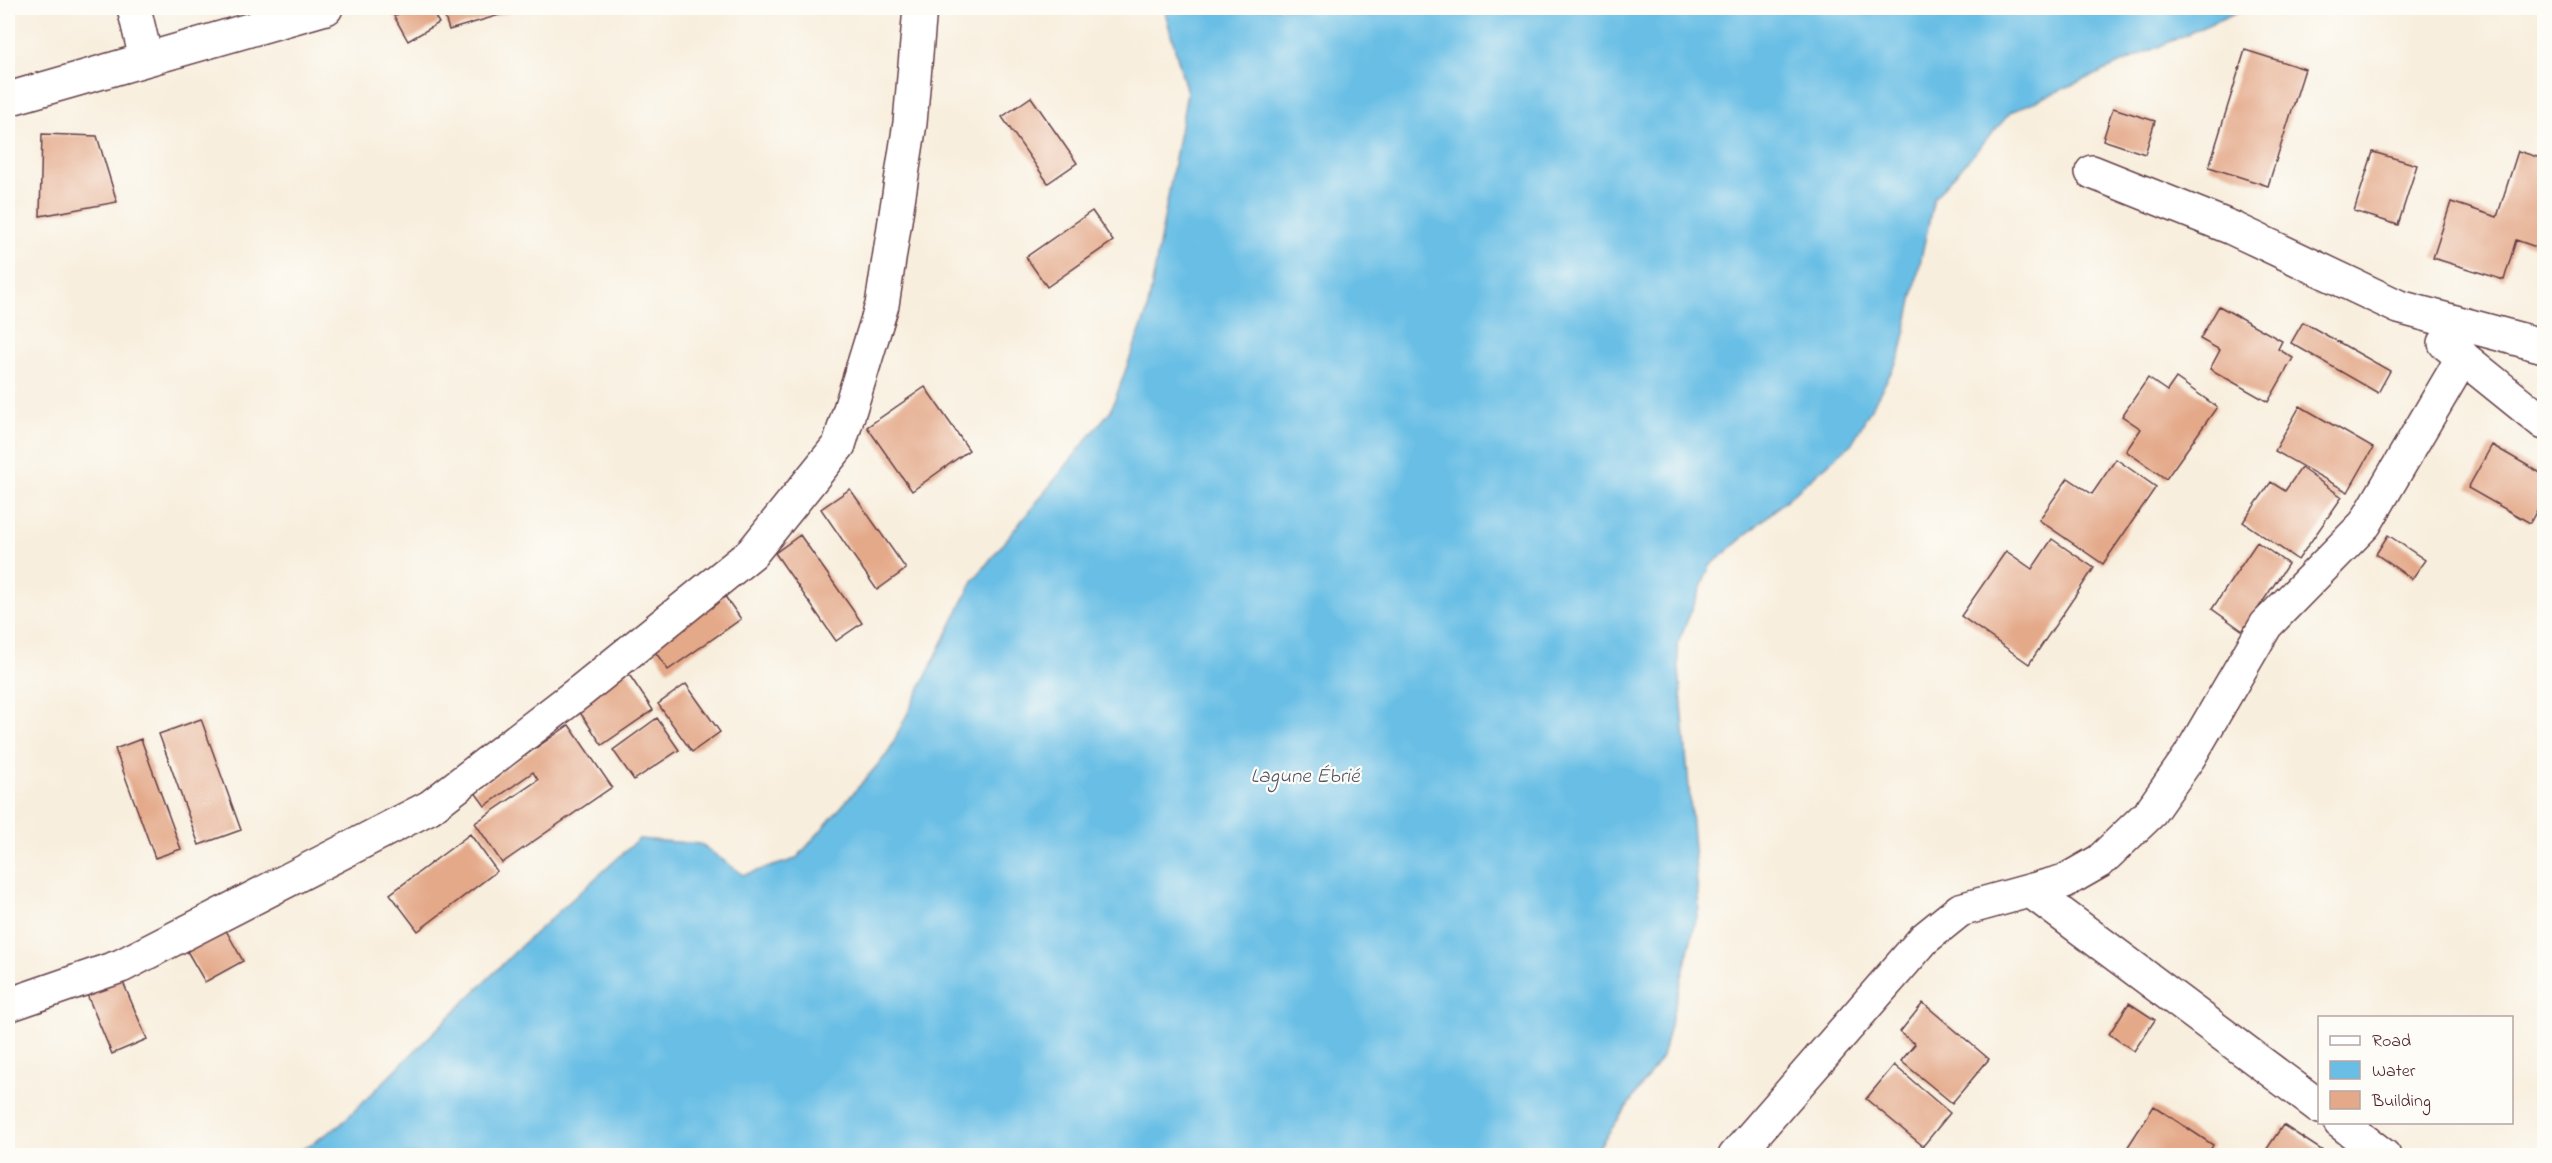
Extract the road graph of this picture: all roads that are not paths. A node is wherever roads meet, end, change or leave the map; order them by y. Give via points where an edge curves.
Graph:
1 (134, 8) edge
2 (326, 8) edge
3 (920, 8) edge
4 (146, 59) junction
5 (8, 99) edge
6 (2092, 172) dead end
7 (2399, 307) junction
8 (2544, 346) edge
9 (2463, 357) junction
10 (2544, 423) edge
11 (2032, 892) junction
12 (8, 1005) edge
13 (2318, 1106) edge
14 (2343, 1124) edge
15 (1735, 1155) edge
16 (2384, 1155) edge

1 - 4 street
2 - 4 street
3 - 12 street via 910,123 879,316 839,445 752,553 430,807 121,966
4 - 5 street
6 - 7 street via 2232,228
7 - 8 street
7 - 9 street
9 - 10 street
9 - 11 street via 2365,524 2266,626 2189,757 2149,814 2100,861 2065,881
11 - 13 street
11 - 15 street via 1960,910 1924,939
14 - 16 street

